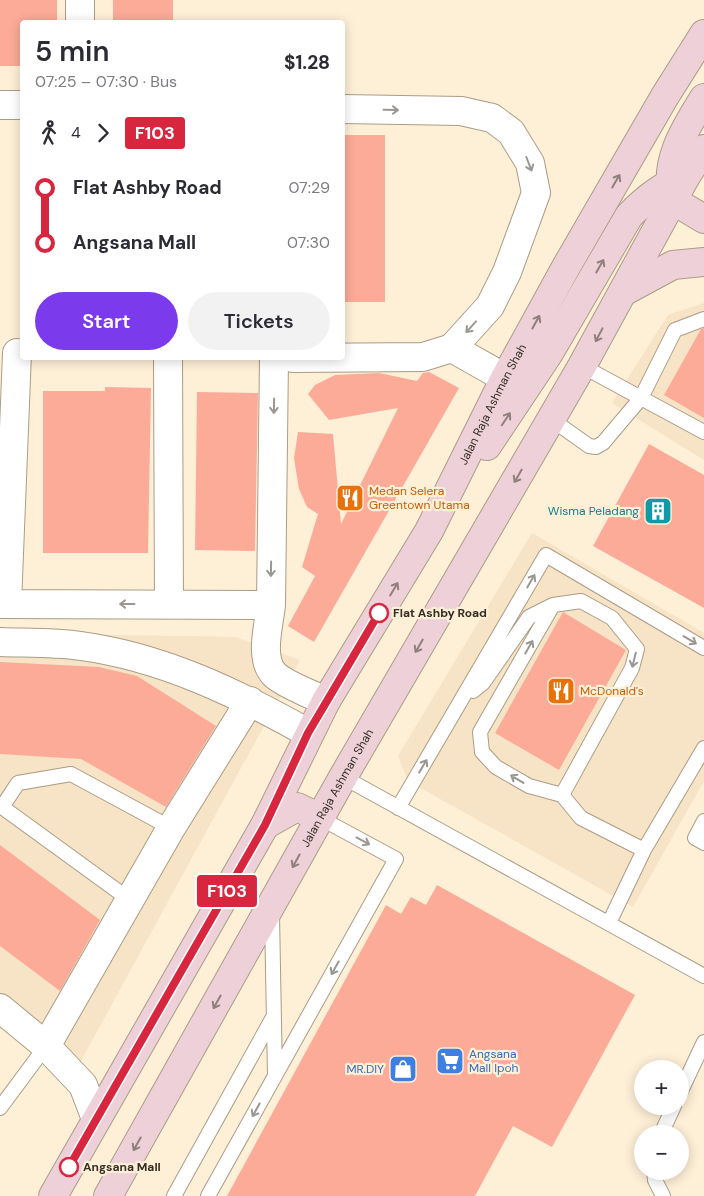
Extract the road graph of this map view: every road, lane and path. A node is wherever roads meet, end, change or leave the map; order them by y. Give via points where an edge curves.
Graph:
1 (80, 0) edge
2 (80, 20) edge
3 (704, 34) edge
4 (704, 98) edge
5 (0, 105) edge
6 (20, 105) edge
7 (345, 109) edge
8 (704, 149) edge
9 (683, 186) edge
10 (704, 219) edge
11 (704, 262) edge
12 (623, 292) junction
13 (704, 320) edge
14 (452, 348) junction
15 (13, 353) edge
16 (345, 358) edge
17 (168, 360) edge
18 (274, 360) edge
19 (582, 366) junction
20 (505, 378) junction
21 (641, 398) junction
22 (551, 419) junction
23 (704, 432) edge
24 (429, 531) junction
25 (3, 604) edge
26 (169, 604) junction
27 (271, 605) junction
28 (553, 605) junction
29 (0, 642) edge
30 (704, 648) edge
31 (463, 699) junction
32 (250, 701) junction
33 (326, 701) junction
34 (308, 733) junction
35 (704, 748) edge
36 (343, 778) junction
37 (562, 796) junction
38 (398, 808) junction
39 (320, 818) junction
40 (704, 821) edge
41 (265, 825) junction
42 (171, 828) junction
43 (704, 843) edge
44 (644, 850) junction
45 (130, 900) junction
46 (272, 904) junction
47 (609, 923) junction
48 (704, 976) edge
49 (0, 1008) edge
50 (272, 1019) junction
51 (704, 1042) edge
52 (46, 1046) junction
53 (689, 1074) edge
54 (275, 1076) junction
55 (3, 1099) edge
56 (96, 1118) junction
57 (655, 1180) edge
58 (53, 1196) edge
59 (108, 1196) edge
60 (174, 1196) edge
61 (208, 1196) edge
62 (664, 1196) edge

1 - 2 street
20 -> 3 main road, Jalan Raja Ashman Shah via 617,178
4 - 9 main road via 673,156
5 - 6 street
7 -> 14 street via 462,111 492,118 511,132 530,163 536,193 507,272 490,306
8 - 9 main road, Jalan Raja Ashman Shah
9 - 10 main road
9 - 12 main road, Jalan Raja Ashman Shah
24 -> 9 main road via 549,353 629,216 644,200
11 - 12 main road via 673,265
12 -> 19 main road, Jalan Raja Ashman Shah
13 - 21 lane via 675,330
14 - 16 street via 423,357
14 - 20 street
15 - 25 street
17 - 26 street
18 -> 27 street
19 - 21 lane
19 - 22 main road, Jalan Raja Ashman Shah
20 - 24 main road, Jalan Raja Ashman Shah
21 - 22 lane via 596,448
21 - 23 lane
22 -> 36 main road, Jalan Raja Ashman Shah
33 -> 24 main road, Jalan Raja Ashman Shah
26 -> 25 street
26 - 27 street
27 - 33 street via 266,653 274,676
28 - 31 lane via 529,617 483,683
37 -> 28 lane via 529,786 496,767 482,752 480,732
28 -> 37 lane via 581,601 612,618 637,649 632,668
29 - 32 street via 80,646 143,658
31 -> 30 lane via 546,554
38 -> 31 lane
32 - 34 street
32 - 42 street
33 - 34 main road, Jalan Raja Ashman Shah
34 - 41 main road, Jalan Raja Ashman Shah
35 - 44 lane
36 - 38 lane
36 - 39 main road, Jalan Raja Ashman Shah
37 - 44 lane via 581,818
38 - 47 lane
39 - 41 main road via 297,807
39 -> 46 main road, Jalan Raja Ashman Shah
39 -> 54 lane via 396,859
40 - 43 lane via 695,838
41 - 56 main road, Jalan Raja Ashman Shah
42 - 45 street
42 - 45 lane via 71,774 18,782 2,807
44 - 47 lane
45 - 52 street
46 - 50 lane
46 -> 59 main road, Jalan Raja Ashman Shah
47 - 48 lane
49 - 52 street
50 - 54 lane
50 - 60 lane
51 - 53 lane
52 - 55 lane
52 - 56 street via 83,1085
54 -> 61 lane
56 - 58 main road, Jalan Raja Ashman Shah
57 - 62 lane

